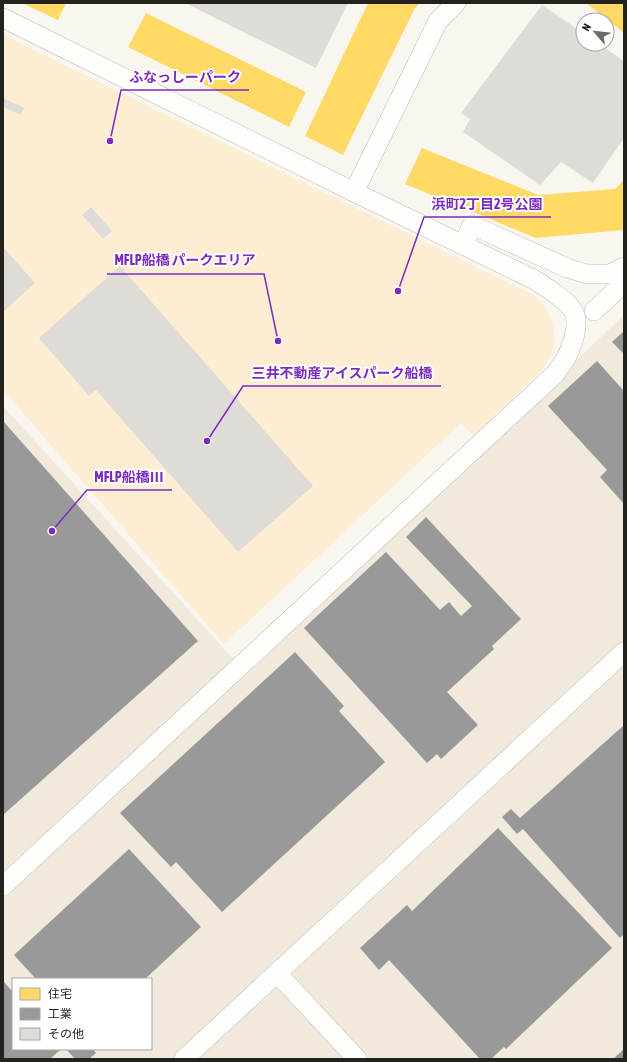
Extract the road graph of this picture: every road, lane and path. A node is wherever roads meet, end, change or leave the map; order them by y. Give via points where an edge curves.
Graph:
1 (456, 3) edge
2 (3, 18) edge
3 (354, 192) junction
4 (463, 245) junction
5 (624, 267) edge
6 (624, 283) edge
7 (594, 311) dead end
8 (624, 652) edge
9 (3, 886) edge
10 (277, 973) junction
11 (184, 1059) edge
12 (357, 1059) edge

1 - 3 street via 438,21
2 - 3 street
3 - 4 street
4 - 5 street via 472,225 567,268 587,274 610,274
4 - 9 street via 535,280 559,296 573,310 577,324 574,341 555,374
6 - 7 street
8 - 10 street
10 - 11 street
10 - 12 street

